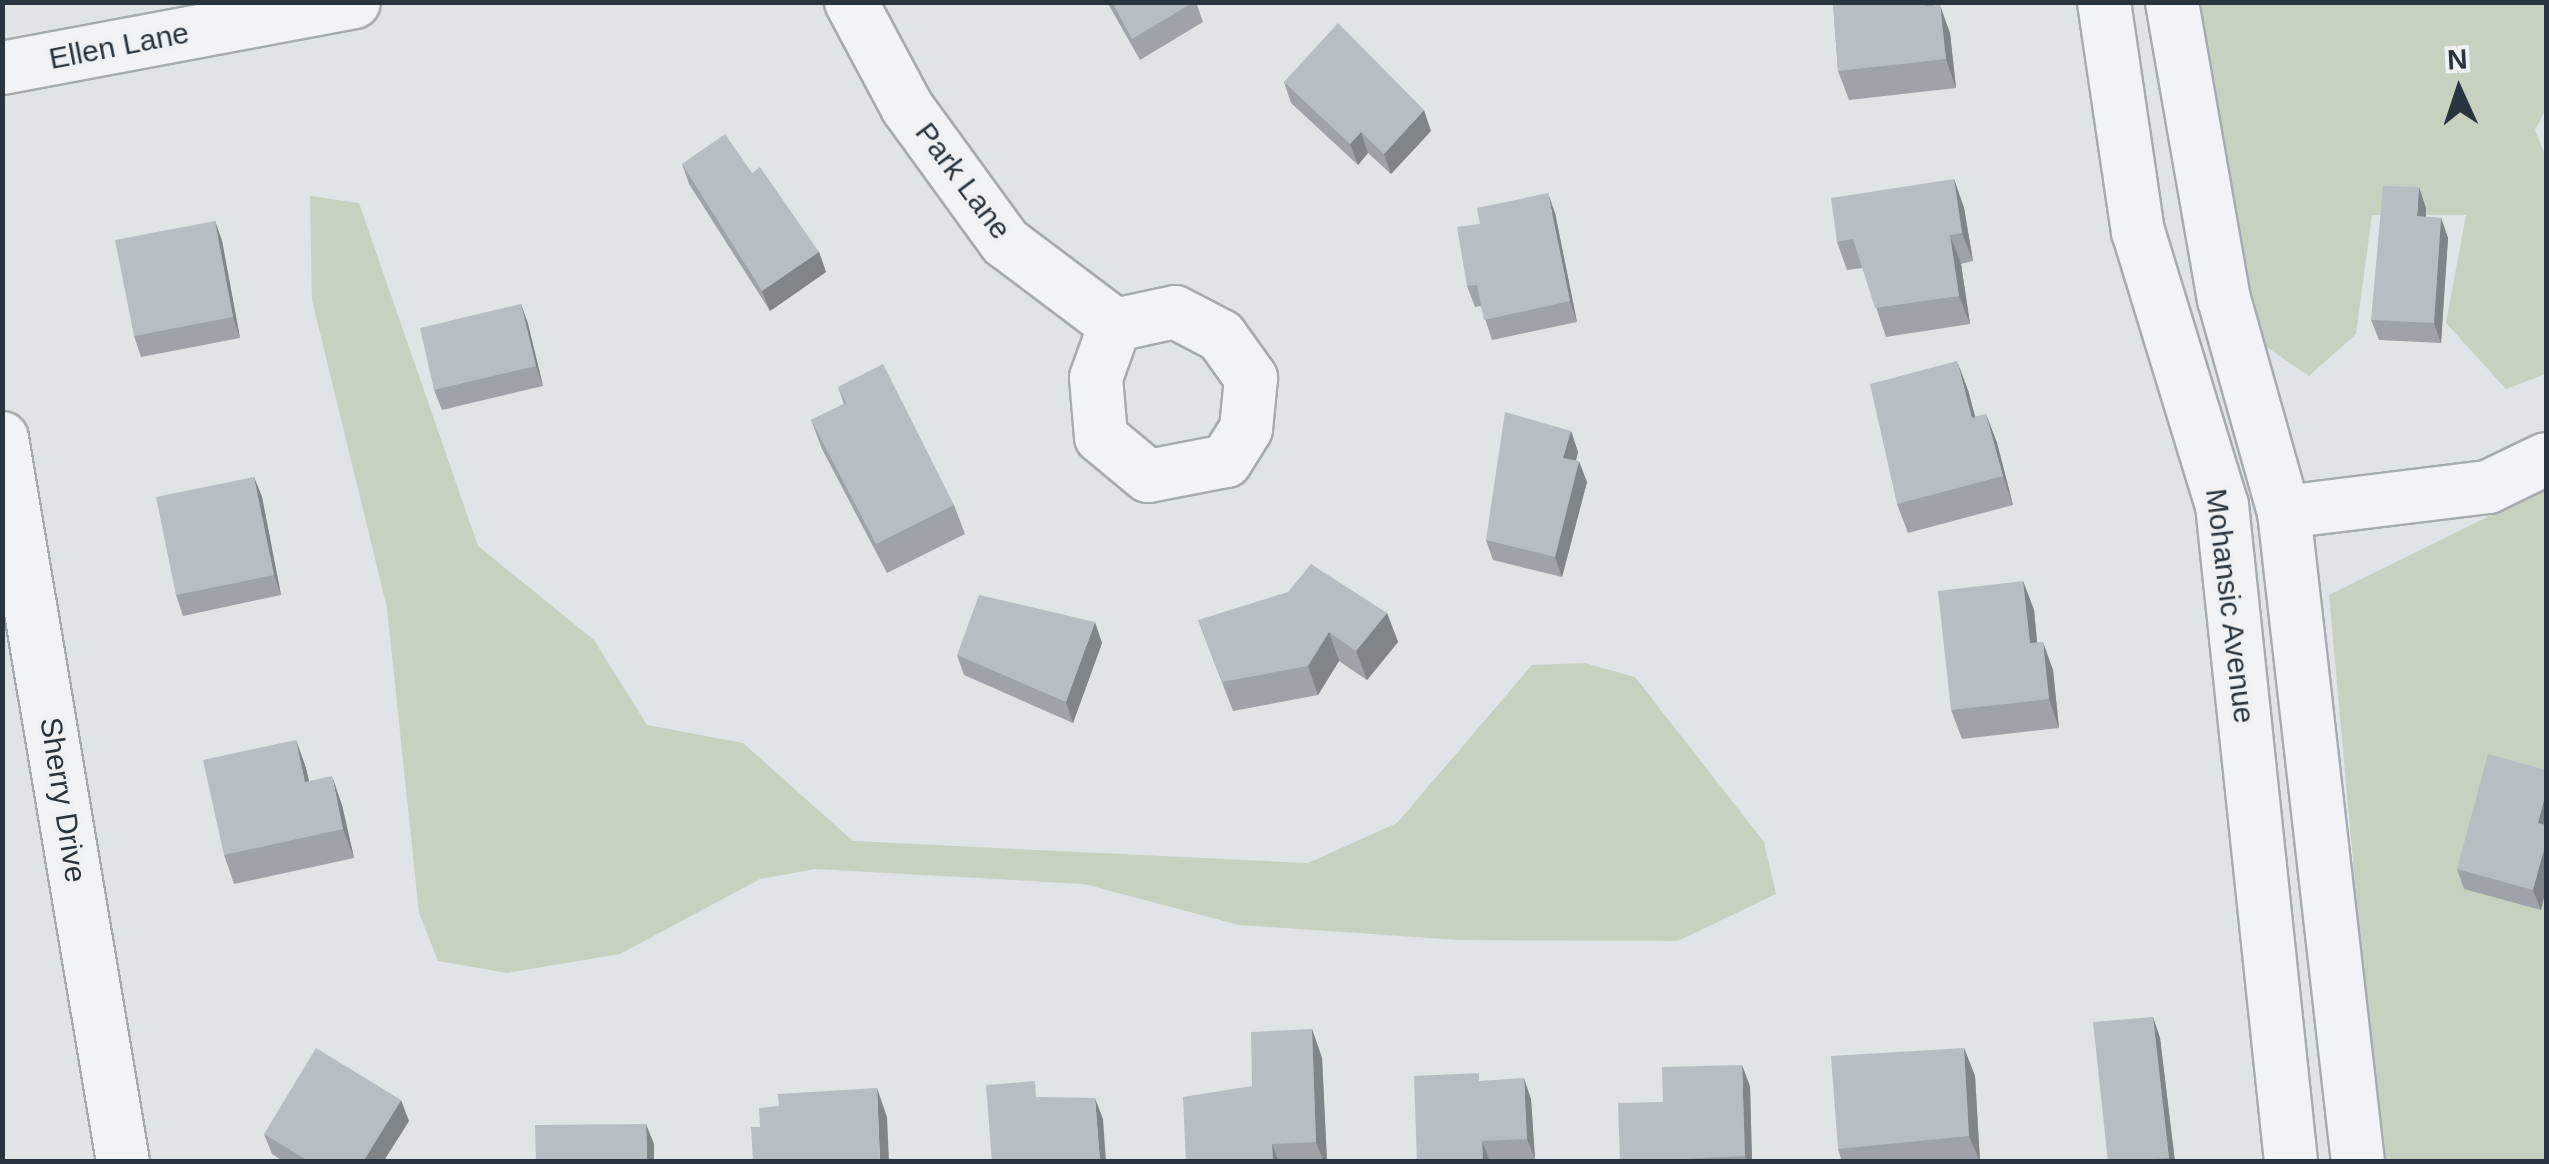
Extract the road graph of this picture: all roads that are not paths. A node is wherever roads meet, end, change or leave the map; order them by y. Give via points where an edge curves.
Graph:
1 (354, 2) edge
2 (851, 2) edge
3 (2104, 2) edge
4 (2172, 2) edge
5 (2, 68) edge
6 (1115, 325) dead end
7 (2, 438) edge
8 (2546, 459) edge
9 (2284, 512) junction
10 (123, 1162) edge
11 (2290, 1162) edge
12 (2358, 1162) edge

1 - 5 street, Ellen Lane
2 - 6 street, Park Lane via 907,108 1005,242
3 - 11 street, Mohansic Avenue via 2138,231 2222,505
4 - 9 street, Mohansic Avenue via 2224,299
7 - 10 street, Sherry Drive
8 - 9 street via 2488,487
9 - 12 street, Mohansic Avenue

